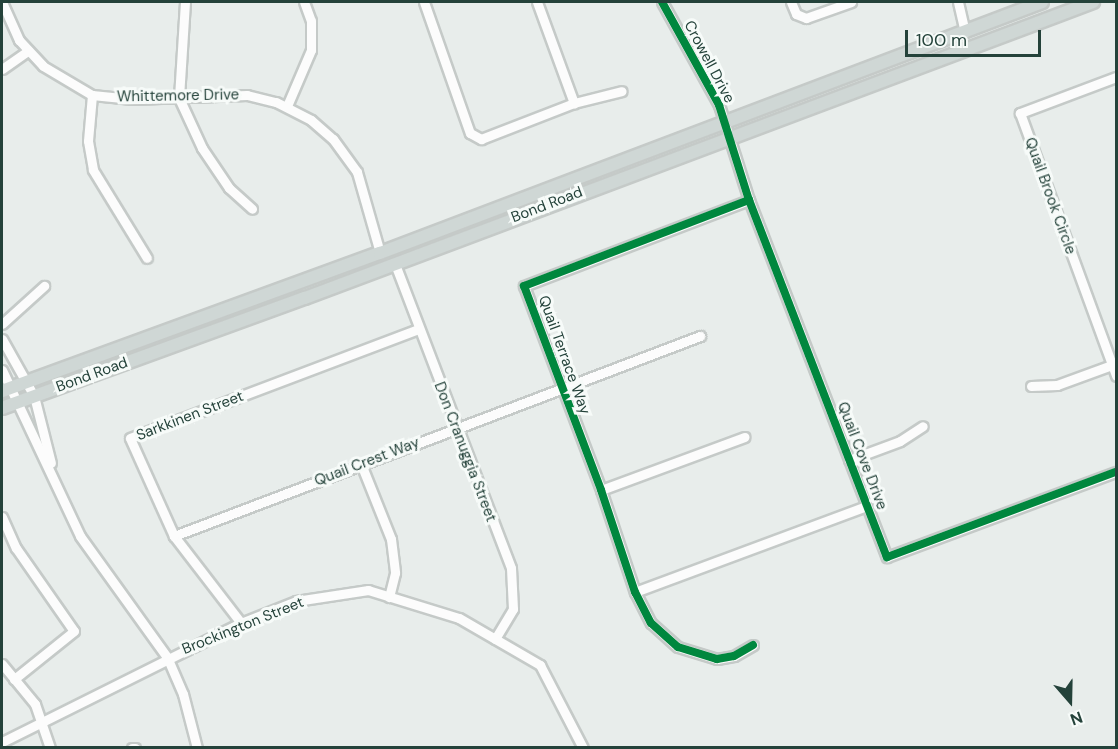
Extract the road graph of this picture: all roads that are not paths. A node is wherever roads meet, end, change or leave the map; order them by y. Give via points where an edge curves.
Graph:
1 (2, 2) edge
2 (185, 2) edge
3 (304, 2) edge
4 (424, 2) edge
5 (537, 2) edge
6 (662, 2) edge
7 (791, 2) edge
8 (851, 2) edge
9 (958, 2) edge
10 (1042, 2) edge
11 (1072, 2) edge
12 (1092, 2) edge
13 (1048, 18) junction
14 (964, 32) junction
15 (28, 51) junction
16 (2, 69) edge
17 (1116, 76) edge
18 (882, 80) junction
19 (622, 91) dead end
20 (92, 94) junction
21 (179, 98) junction
22 (574, 103) junction
23 (287, 106) junction
24 (724, 121) junction
25 (728, 136) junction
26 (749, 200) junction
27 (252, 209) dead end
28 (380, 253) junction
29 (147, 258) dead end
30 (395, 264) junction
31 (44, 286) dead end
32 (305, 298) junction
33 (2, 324) edge
34 (419, 329) junction
35 (700, 336) dead end
36 (2, 339) edge
37 (1112, 365) junction
38 (2, 370) edge
39 (1116, 376) edge
40 (26, 382) junction
41 (1031, 386) dead end
42 (559, 387) junction
43 (5, 390) edge
44 (34, 396) junction
45 (16, 403) junction
46 (2, 408) edge
47 (923, 426) dead end
48 (455, 428) junction
49 (744, 437) dead end
50 (849, 460) junction
51 (361, 464) junction
52 (1116, 472) edge
53 (56, 479) junction
54 (601, 490) junction
55 (866, 506) junction
56 (2, 517) edge
57 (174, 536) junction
58 (635, 592) junction
59 (389, 597) junction
60 (241, 623) junction
61 (495, 639) junction
62 (753, 645) dead end
63 (167, 657) junction
64 (2, 664) edge
65 (14, 679) junction
66 (42, 724) junction
67 (2, 742) edge
68 (50, 747) edge
69 (197, 747) edge
70 (583, 747) edge

1 - 15 street, Whittemore Drive via 13,30
2 - 21 street
3 - 23 street via 311,21 310,50
4 - 22 street via 470,133 481,139
5 - 22 street
6 - 24 street, Crowell Drive
7 - 8 street via 796,14 806,18
9 - 14 street
10 - 14 main road, Bond Road
11 - 13 main road via 1058,7
12 - 13 main road, Bond Road
13 - 18 main road, Bond Road
14 - 18 main road via 961,43 895,68
14 - 24 main road, Bond Road
15 - 16 street
15 - 20 street, Whittemore Drive via 52,74
17 - 37 street, Quail Brook Circle via 1020,113
18 - 25 main road, Bond Road
19 - 22 street
20 - 21 street, Whittemore Drive via 132,99
20 - 29 street via 88,141 93,170
21 - 23 street, Whittemore Drive via 247,95
21 - 27 street via 202,148 229,188
23 - 28 street, Whittemore Drive via 326,132 352,163 365,191
24 - 25 street, Crowell Drive
24 - 28 main road, Bond Road
25 - 26 street, Quail Cove Drive
25 - 30 main road, Bond Road
26 - 42 street, Quail Terrace Way via 524,286
26 - 50 street, Quail Cove Drive
28 - 32 main road via 374,260 314,285
28 - 40 main road, Bond Road
30 - 32 main road, Bond Road
30 - 34 street, Don Cranuggia Street
31 - 33 street
32 - 44 main road, Bond Road
34 - 48 street, Don Cranuggia Street
34 - 57 street, Sarkkinen Street via 130,438
35 - 42 street, Quail Crest Way
36 - 40 street
37 - 39 street, Quail Brook Circle
37 - 41 street via 1057,385
38 - 43 street
40 - 43 main road, Bond Road
40 - 44 street
42 - 48 street, Quail Crest Way
42 - 54 street, Quail Terrace Way
43 - 45 street
44 - 45 main road, Bond Road
44 - 53 street
45 - 46 main road, Bond Road
45 - 53 street
47 - 50 street via 900,441
48 - 51 street, Quail Crest Way
48 - 61 street, Don Cranuggia Street via 511,568 513,609
49 - 54 street
50 - 55 street, Quail Cove Drive
51 - 57 street, Quail Crest Way
51 - 59 street via 391,539 395,573
52 - 55 street, Quail Cove Drive via 887,557
53 - 63 street via 80,536
54 - 58 street, Quail Terrace Way
55 - 58 street
56 - 65 street via 16,548 74,632
57 - 60 street, Sarkkinen Street
58 - 62 street, Quail Terrace Way via 651,624 678,647 717,659 734,656
59 - 60 street, Brockington Street via 368,590 296,601
59 - 61 street, Brockington Street via 459,618
60 - 63 street, Brockington Street
61 - 70 street, Brockington Street via 540,665
63 - 66 street, Brockington Street
63 - 69 street via 183,694
64 - 65 street
65 - 66 street via 34,704
66 - 67 street, Brockington Street
66 - 68 street

